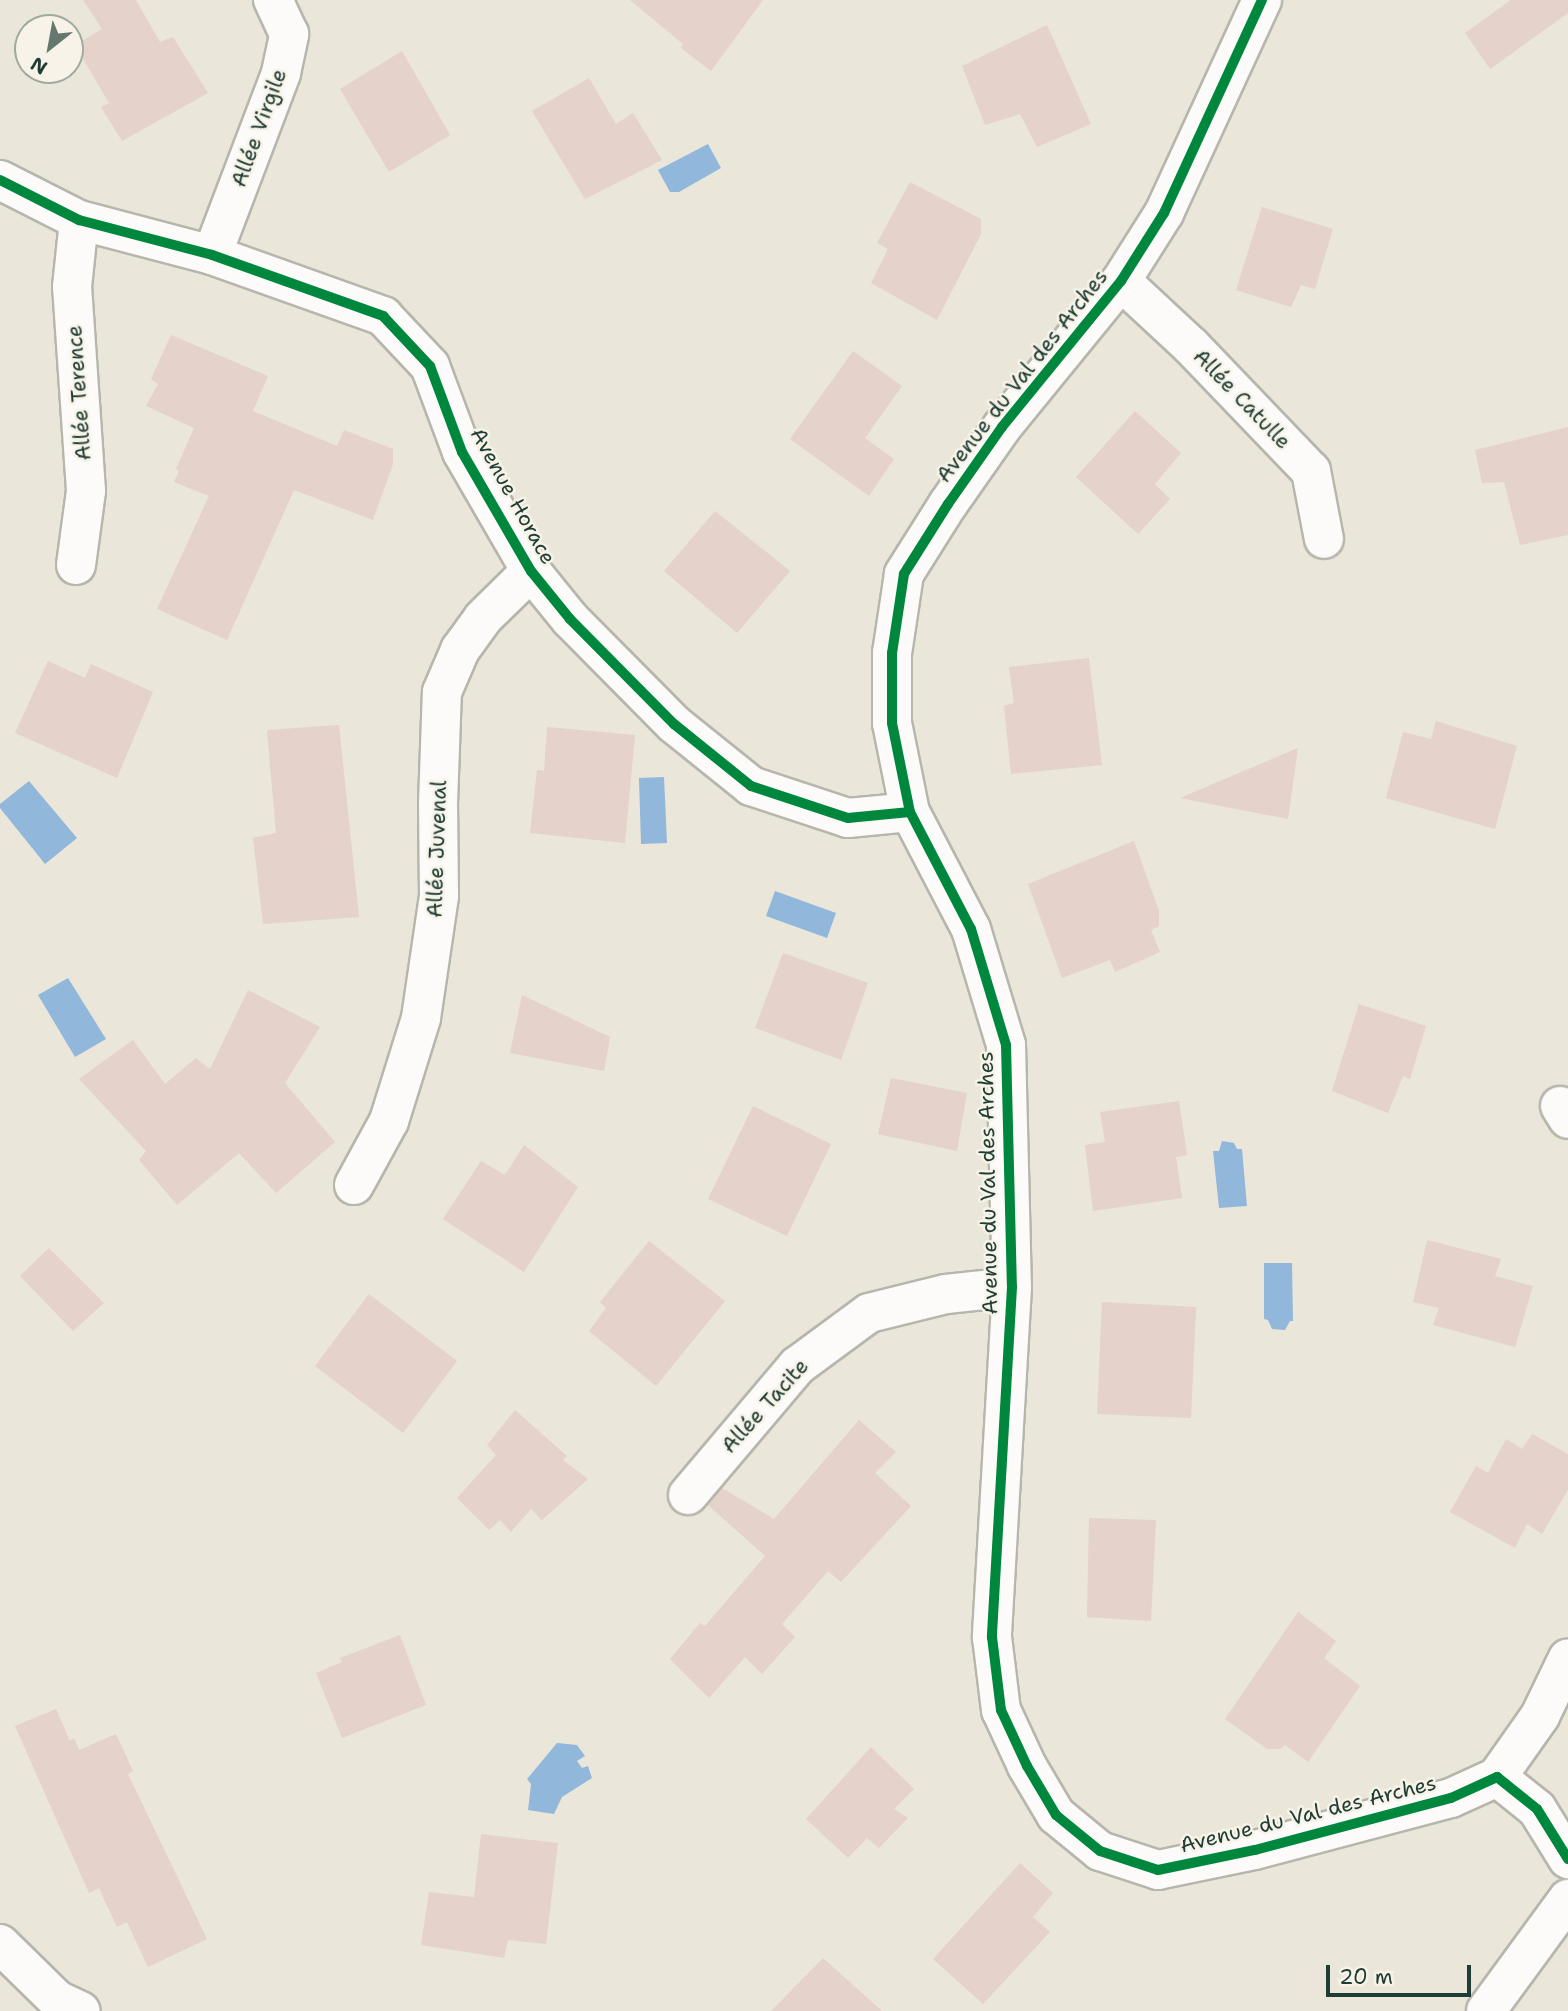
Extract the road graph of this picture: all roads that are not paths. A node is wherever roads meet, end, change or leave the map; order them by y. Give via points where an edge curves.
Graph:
1 (273, 0) edge
2 (1262, 0) edge
3 (0, 180) edge
4 (79, 220) junction
5 (212, 255) junction
6 (1121, 281) junction
7 (1324, 539) dead end
8 (76, 565) dead end
9 (531, 571) junction
10 (910, 812) junction
11 (354, 1185) dead end
12 (1012, 1287) junction
13 (688, 1495) dead end
14 (1568, 1658) edge
15 (1497, 1777) junction
16 (1568, 1859) edge
17 (1568, 1899) edge
18 (0, 1944) edge
19 (81, 2011) edge
20 (1486, 2011) edge

1 - 5 street, Allée Virgile via 289,34 281,73
2 - 6 street, Avenue du Val des Arches via 1164,213
3 - 4 street, Avenue Horace
4 - 5 street, Avenue Horace
4 - 8 street, Allée Terence via 72,287 86,491
5 - 9 street, Avenue Horace via 383,316 430,366 462,452
6 - 7 street, Allée Catulle via 1191,346 1311,471
6 - 10 street, Avenue du Val des Arches via 1002,427 904,574 892,653 892,723
9 - 10 street, Avenue Horace via 570,619 674,724 751,786 848,818
9 - 11 street, Allée Juvenal via 483,618 460,650 442,692 439,896 421,1018 389,1121
10 - 12 street, Avenue du Val des Arches via 971,929 1006,1045
12 - 13 street, Allée Tacite via 946,1294 869,1313 797,1366
12 - 15 street, Avenue du Val des Arches via 992,1637 1002,1710 1056,1815 1100,1851 1158,1870 1255,1850 1451,1798
14 - 15 street via 1540,1716
15 - 16 street via 1537,1809
17 - 20 street
18 - 19 street via 57,2000

